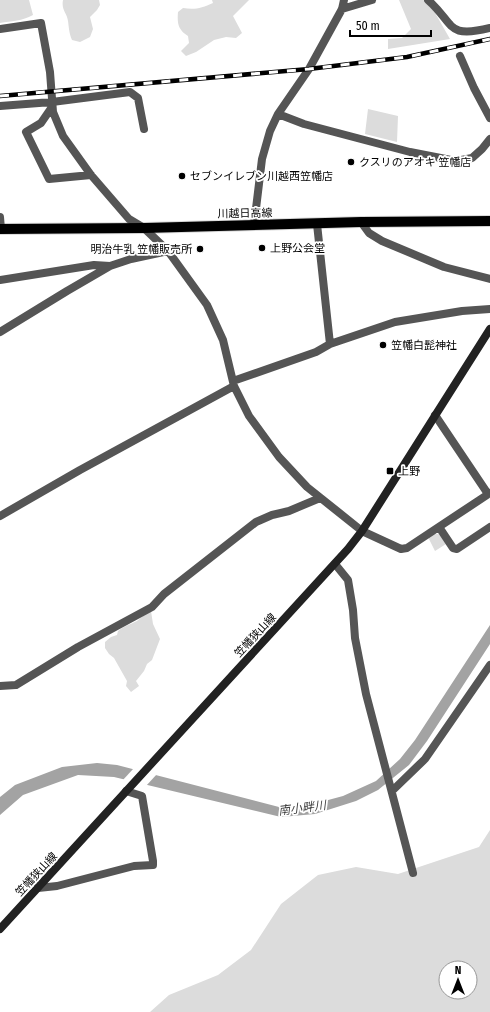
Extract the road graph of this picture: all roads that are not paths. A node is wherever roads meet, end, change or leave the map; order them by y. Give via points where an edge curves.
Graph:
1 (344, 0) edge
2 (372, 0) edge
3 (428, 0) edge
4 (342, 9) junction
5 (490, 28) edge
6 (0, 29) edge
7 (460, 56) dead end
8 (52, 105) junction
9 (0, 106) edge
10 (278, 114) junction
11 (490, 118) edge
12 (144, 129) dead end
13 (490, 139) edge
14 (91, 175) junction
15 (0, 217) edge
16 (490, 221) edge
17 (360, 222) junction
18 (317, 224) junction
19 (254, 225) junction
20 (144, 228) junction
21 (1, 229) edge
22 (168, 251) junction
23 (110, 266) junction
24 (490, 279) edge
25 (0, 280) edge
26 (490, 309) edge
27 (490, 329) edge
28 (0, 332) edge
29 (330, 344) junction
30 (233, 383) junction
31 (435, 415) junction
32 (489, 493) edge
33 (320, 498) junction
34 (0, 516) edge
35 (439, 527) junction
36 (490, 527) edge
37 (362, 531) junction
38 (335, 564) junction
39 (490, 665) edge
40 (0, 686) edge
41 (391, 788) junction
42 (128, 789) junction
43 (414, 873) dead end
44 (38, 888) junction
45 (0, 929) edge

1 - 4 street
2 - 4 street
3 - 5 street via 456,30 476,32
4 - 10 street via 309,69
6 - 8 street via 41,23 50,72
7 - 11 street
8 - 9 street
8 - 12 street via 130,92 138,98
8 - 14 street via 63,136
8 - 14 street via 41,123 26,132 49,180
10 - 13 street via 304,124 410,152 456,161 472,158
10 - 19 street via 270,130 262,159
14 - 20 street via 129,219
15 - 21 street
16 - 17 main road, 川越日高線
17 - 18 main road, 川越日高線
17 - 24 street via 369,233 389,244 444,267
18 - 19 main road, 川越日高線
18 - 29 street
19 - 20 main road, 川越日高線
20 - 21 main road, 川越日高線
20 - 22 street
22 - 23 street
22 - 30 street via 207,305 223,340
23 - 25 street via 94,265
23 - 28 street
26 - 29 street via 395,322
27 - 31 main road, 笠幡狭山線
29 - 30 street via 316,352
30 - 33 street via 249,416 279,457
30 - 34 street
31 - 32 street
31 - 37 main road, 笠幡狭山線
32 - 35 street
33 - 37 street
33 - 40 street via 256,522 164,594 152,607 16,685
35 - 36 street via 453,548 457,549
35 - 37 street via 407,548 401,549
37 - 38 main road, 笠幡狭山線
38 - 41 street via 348,580 354,638
38 - 42 main road, 笠幡狭山線
39 - 41 street via 424,759
41 - 43 street
42 - 44 main road, 笠幡狭山線
42 - 44 street via 142,796 153,865 134,866 57,886
44 - 45 main road, 笠幡狭山線

